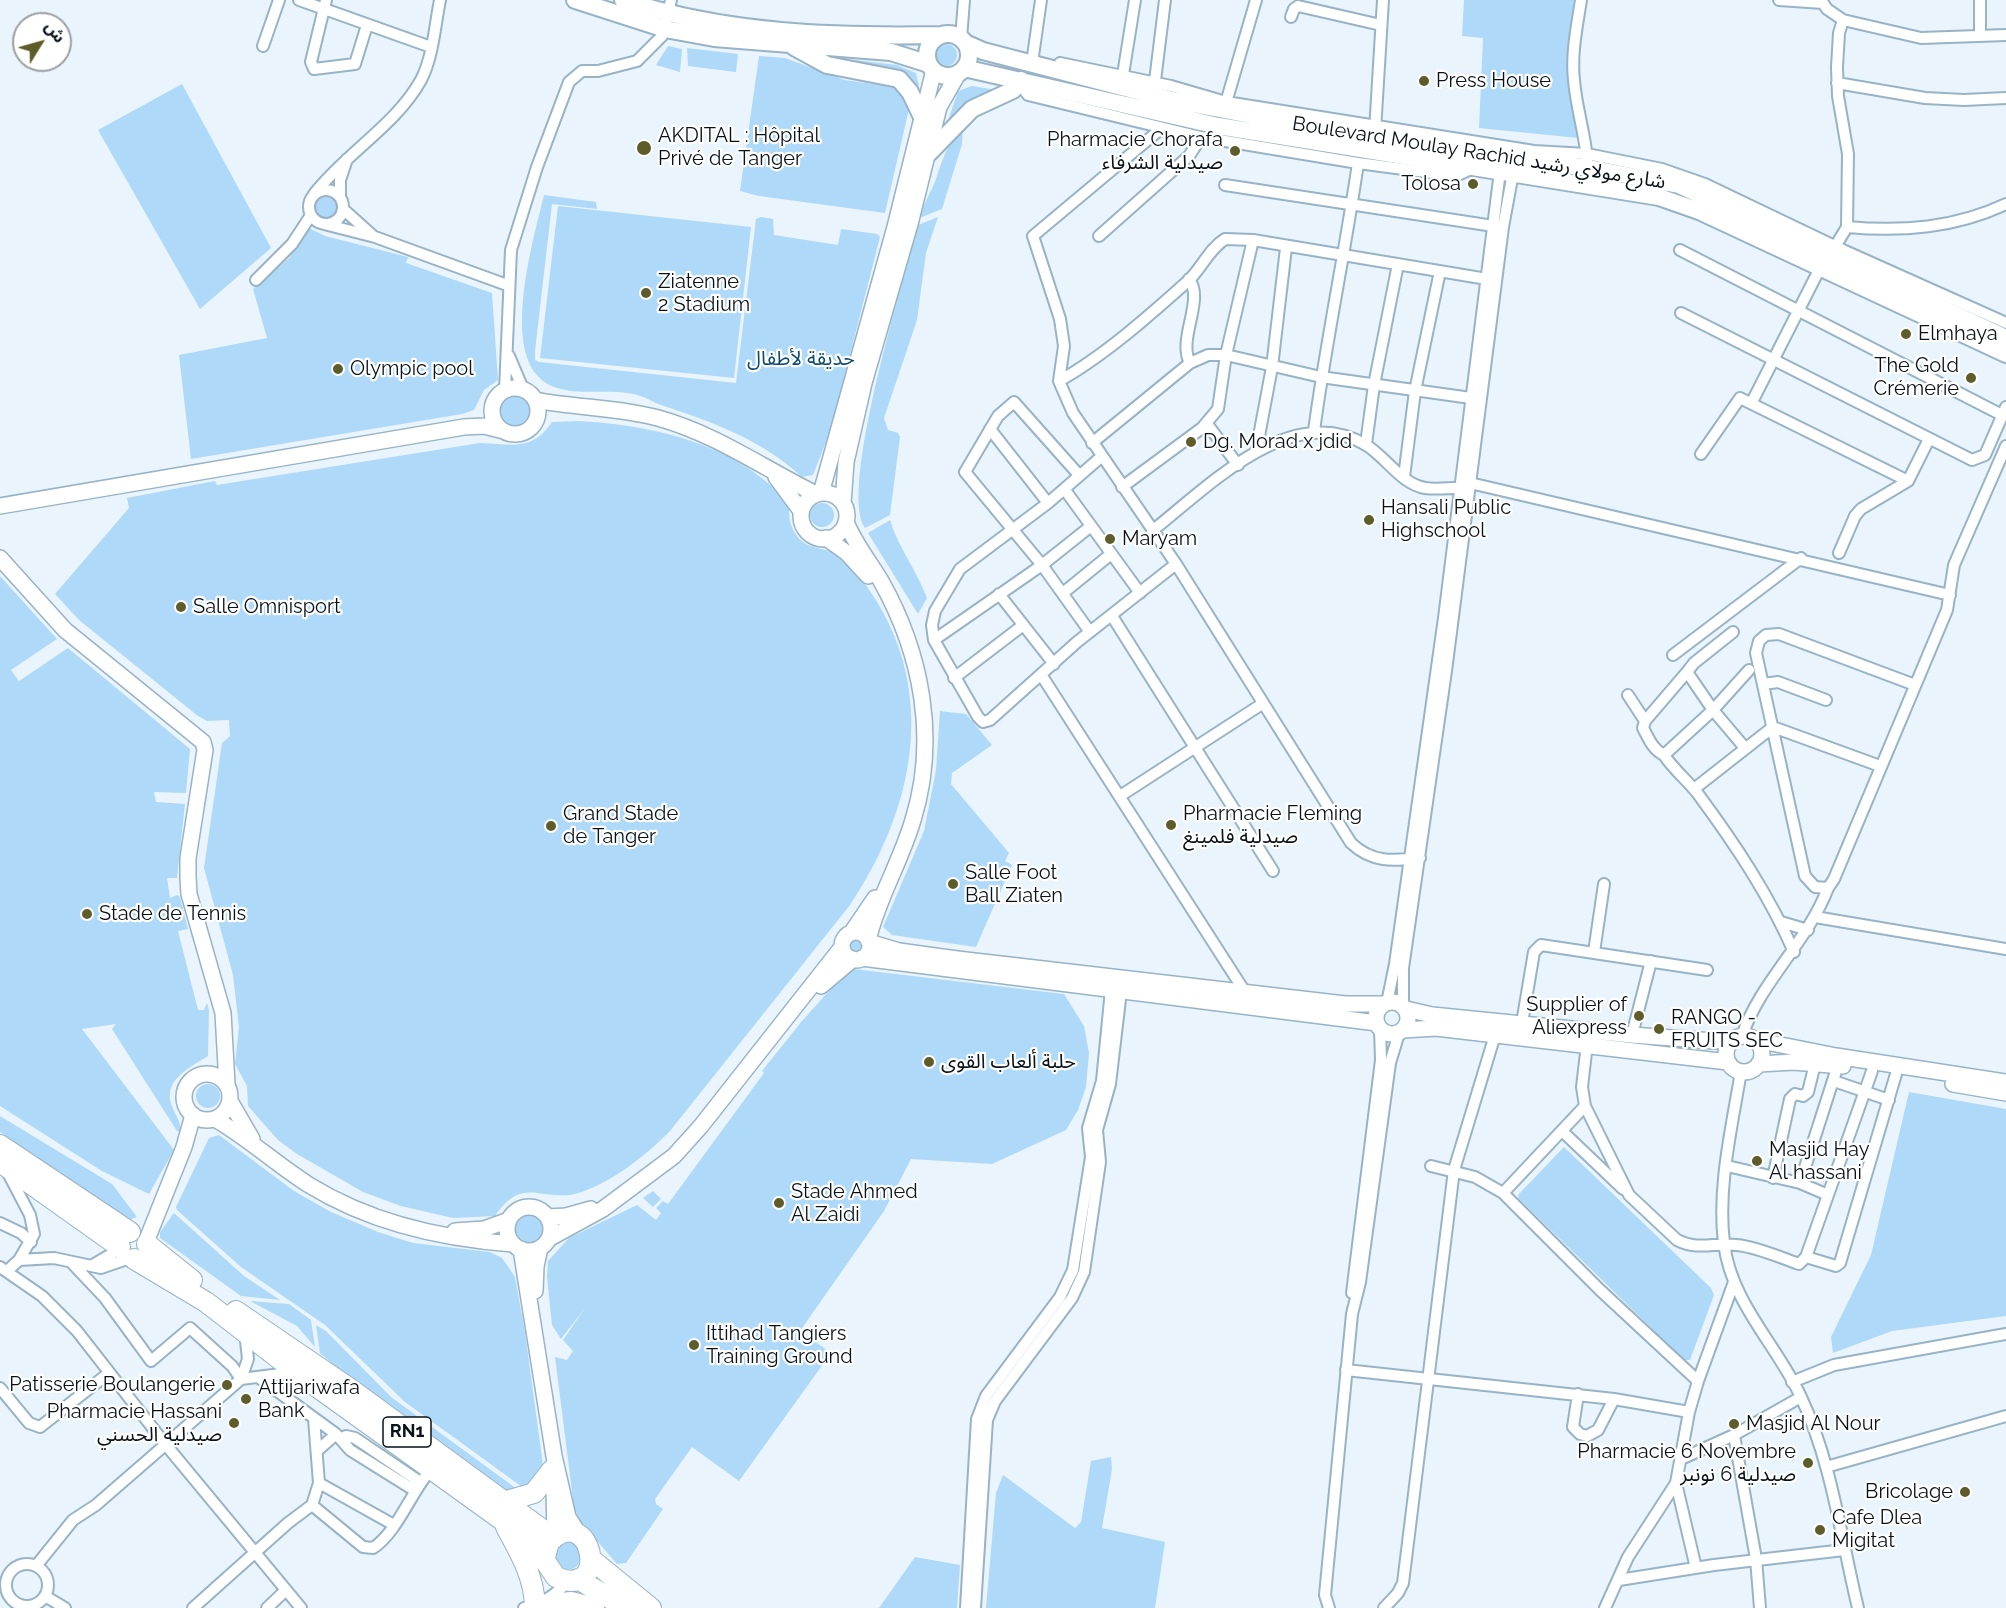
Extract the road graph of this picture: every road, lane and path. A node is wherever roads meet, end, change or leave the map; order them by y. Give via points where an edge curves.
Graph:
1 (279, 0) edge
2 (299, 0) edge
3 (440, 0) edge
4 (575, 0) edge
5 (623, 0) edge
6 (1041, 0) edge
7 (1135, 0) edge
8 (1165, 0) edge
9 (1256, 0) edge
10 (1383, 0) edge
11 (1581, 0) edge
12 (1779, 0) edge
13 (1980, 0) edge
14 (1822, 2) edge
15 (324, 4) edge
16 (963, 5) edge
17 (668, 14) edge
18 (1291, 17) dead end
19 (1843, 20) junction
20 (367, 25) junction
21 (1381, 25) junction
22 (943, 35) junction
23 (1980, 35) junction
24 (2006, 35) edge
25 (963, 41) junction
26 (791, 45) junction
27 (263, 46) dead end
28 (431, 47) junction
29 (1032, 60) junction
30 (932, 67) junction
31 (961, 70) junction
32 (1122, 81) junction
33 (1837, 83) junction
34 (1020, 87) junction
35 (1154, 90) junction
36 (2006, 98) edge
37 (1225, 106) junction
38 (922, 117) junction
39 (1162, 128) junction
40 (1375, 132) junction
41 (1201, 137) junction
42 (929, 153) junction
43 (348, 156) junction
44 (1587, 161) junction
45 (1358, 163) junction
46 (1473, 168) junction
47 (1506, 172) junction
48 (1225, 185) dead end
49 (314, 194) junction
50 (340, 197) junction
51 (2006, 204) edge
52 (1352, 206) junction
53 (343, 209) junction
54 (311, 215) junction
55 (324, 224) junction
56 (1498, 226) junction
57 (1846, 227) junction
58 (1099, 236) dead end
59 (375, 237) junction
60 (1252, 240) junction
61 (1286, 248) junction
62 (1680, 250) dead end
63 (1345, 255) junction
64 (1829, 256) junction
65 (1398, 264) junction
66 (1440, 271) junction
67 (1189, 279) junction
68 (1492, 279) junction
69 (256, 280) dead end
70 (507, 285) junction
71 (1681, 313) dead end
72 (1798, 313) junction
73 (2006, 322) edge
74 (2006, 338) edge
75 (507, 349) junction
76 (2006, 354) edge
77 (1226, 355) junction
78 (1774, 361) junction
79 (1190, 363) junction
80 (1272, 367) junction
81 (1321, 377) junction
82 (1059, 381) junction
83 (1374, 385) junction
84 (523, 389) junction
85 (505, 390) junction
86 (1415, 391) junction
87 (1476, 398) junction
88 (535, 400) junction
89 (1752, 402) junction
90 (493, 404) junction
91 (576, 407) junction
92 (2004, 411) edge
93 (536, 418) junction
94 (1207, 424) junction
95 (464, 427) junction
96 (990, 429) junction
97 (504, 431) junction
98 (1314, 431) junction
99 (1929, 440) junction
100 (1092, 443) junction
101 (1366, 444) junction
102 (2006, 446) edge
103 (1256, 452) junction
104 (1701, 454) dead end
105 (1101, 457) junction
106 (1238, 465) junction
107 (765, 466) junction
108 (1079, 476) junction
109 (1404, 477) junction
110 (1908, 482) junction
111 (1467, 486) junction
112 (1122, 487) junction
113 (1065, 490) junction
114 (819, 493) junction
115 (843, 503) junction
116 (1048, 503) junction
117 (4, 507) edge
118 (801, 511) junction
119 (846, 522) junction
120 (1091, 526) junction
121 (1014, 530) junction
122 (1152, 531) junction
123 (826, 538) junction
124 (1839, 553) dead end
125 (1111, 554) junction
126 (1801, 558) junction
127 (2, 562) edge
128 (1176, 564) junction
129 (1042, 565) junction
130 (1140, 592) junction
131 (1063, 593) junction
132 (999, 594) junction
133 (1950, 595) junction
134 (887, 596) junction
135 (1112, 616) junction
136 (1022, 626) junction
137 (1090, 632) junction
138 (1733, 632) dead end
139 (934, 640) junction
140 (1673, 655) dead end
141 (1054, 663) junction
142 (1749, 670) dead end
143 (1688, 672) junction
144 (1042, 676) junction
145 (954, 678) junction
146 (1763, 684) junction
147 (1915, 685) junction
148 (1628, 695) dead end
149 (1826, 700) dead end
150 (1262, 704) junction
151 (1713, 710) junction
152 (1645, 721) junction
153 (1773, 727) junction
154 (1195, 746) junction
155 (1745, 748) junction
156 (1664, 756) junction
157 (1880, 766) junction
158 (1694, 789) junction
159 (1120, 796) junction
160 (1420, 858) junction
161 (1408, 860) junction
162 (1273, 871) dead end
163 (888, 881) junction
164 (1604, 884) dead end
165 (1828, 888) junction
166 (1815, 917) junction
167 (1781, 922) junction
168 (1808, 930) junction
169 (852, 932) junction
170 (868, 941) junction
171 (842, 947) junction
172 (2006, 949) edge
173 (1594, 952) junction
174 (1794, 952) junction
175 (857, 959) junction
176 (1651, 961) junction
177 (1707, 970) dead end
178 (1116, 991) junction
179 (1245, 992) junction
180 (219, 999) junction
181 (1385, 1004) junction
182 (798, 1005) junction
183 (1404, 1007) junction
184 (1522, 1023) junction
185 (1378, 1026) junction
186 (1401, 1031) junction
187 (1495, 1035) junction
188 (1632, 1035) junction
189 (1743, 1039) junction
190 (1587, 1044) junction
191 (1728, 1062) junction
192 (1760, 1064) junction
193 (1815, 1064) junction
194 (1838, 1065) junction
195 (1741, 1071) junction
196 (1872, 1071) junction
197 (205, 1074) junction
198 (1896, 1074) junction
199 (1834, 1082) junction
200 (2006, 1082) edge
201 (226, 1084) junction
202 (1810, 1088) junction
203 (1865, 1091) junction
204 (1831, 1093) junction
205 (2006, 1093) edge
206 (1889, 1100) junction
207 (230, 1101) junction
208 (1585, 1106) junction
209 (193, 1115) junction
210 (213, 1119) junction
211 (1562, 1131) junction
212 (0, 1145) edge
213 (257, 1146) junction
214 (3, 1164) edge
215 (1431, 1166) dead end
216 (1726, 1166) junction
217 (1454, 1170) junction
218 (174, 1175) junction
219 (1773, 1178) junction
220 (1800, 1184) junction
221 (1503, 1193) junction
222 (1629, 1195) junction
223 (1828, 1195) junction
224 (609, 1204) junction
225 (548, 1217) junction
226 (509, 1220) junction
227 (0, 1223) edge
228 (440, 1232) junction
229 (31, 1242) junction
230 (545, 1243) junction
231 (132, 1245) junction
232 (1724, 1245) junction
233 (517, 1246) junction
234 (1806, 1257) junction
235 (19, 1260) junction
236 (72, 1262) junction
237 (3, 1269) edge
238 (1734, 1282) junction
239 (1352, 1314) junction
240 (535, 1329) junction
241 (245, 1332) junction
242 (2006, 1334) edge
243 (1346, 1370) junction
244 (109, 1372) junction
245 (297, 1372) junction
246 (258, 1377) junction
247 (241, 1379) junction
248 (1429, 1381) junction
249 (1698, 1381) junction
250 (1792, 1382) junction
251 (0, 1388) edge
252 (1578, 1394) junction
253 (1801, 1397) junction
254 (1614, 1400) junction
255 (1689, 1413) junction
256 (2006, 1416) edge
257 (314, 1419) junction
258 (1734, 1435) junction
259 (339, 1436) junction
260 (166, 1445) junction
261 (316, 1451) junction
262 (1682, 1460) junction
263 (553, 1463) junction
264 (1826, 1467) junction
265 (422, 1480) junction
266 (319, 1483) junction
267 (1676, 1483) junction
268 (312, 1505) junction
269 (502, 1511) junction
270 (394, 1525) junction
271 (580, 1536) junction
272 (554, 1537) junction
273 (1844, 1550) junction
274 (255, 1553) junction
275 (1756, 1559) junction
276 (592, 1560) junction
277 (36, 1566) junction
278 (1696, 1568) junction
279 (4, 1573) edge
280 (560, 1573) junction
281 (1619, 1580) junction
282 (285, 1591) junction
283 (45, 1596) junction
284 (14, 1605) edge
285 (535, 1605) edge
286 (65, 1608) edge
287 (193, 1608) edge
288 (267, 1608) edge
289 (301, 1608) edge
290 (594, 1608) edge
291 (626, 1608) edge
292 (651, 1608) edge
293 (966, 1608) edge
294 (975, 1608) edge
295 (1329, 1608) edge
296 (1384, 1608) edge
297 (1605, 1608) edge
298 (1760, 1608) edge
299 (1858, 1608) edge

1 - 27 street
2 - 15 street
3 - 28 street
4 - 17 main road
5 - 17 main road
6 - 29 street
7 - 32 street
8 - 35 street
9 - 37 street
10 - 21 street
11 - 44 street via 1574,81
12 - 14 street
13 - 23 street
14 - 19 street
15 - 20 street
15 - 20 street via 311,62 314,69 355,64
16 - 22 street
16 - 25 street
17 - 22 main road via 750,29 835,35
17 - 26 main road via 714,38
17 - 70 street via 650,51 637,61 606,70 582,71 569,82 517,226
18 - 21 street via 1298,6
19 - 23 street via 1921,38
19 - 33 street
20 - 28 street
21 - 40 street
22 - 25 main road
22 - 30 main road via 930,43
23 - 24 street
25 - 29 main road, Boulevard Moulay Rachid شارع مولاي رشيد via 983,51
25 - 31 main road via 969,55
26 - 30 main road via 891,52
26 - 38 main road via 827,65 899,79
28 - 43 street via 422,78 409,99
29 - 32 main road, Boulevard Moulay Rachid شارع مولاي رشيد
30 - 31 main road via 946,75
30 - 38 street
31 - 34 main road, Boulevard Moulay Rachid شارع مولاي رشيد
31 - 42 street via 939,108
32 - 35 main road, Boulevard Moulay Rachid شارع مولاي رشيد
33 - 36 street via 1925,98
33 - 57 street via 1848,153
34 - 39 street
34 - 42 main road via 972,109
34 - 46 main road, Boulevard Moulay Rachid شارع مولاي رشيد via 1218,126
35 - 37 main road, Boulevard Moulay Rachid شارع مولاي رشيد
37 - 40 main road, Boulevard Moulay Rachid شارع مولاي رشيد
38 - 114 street via 895,227
39 - 41 street
39 - 82 street via 1033,236 1060,319 1064,346
40 - 44 main road, Boulevard Moulay Rachid شارع مولاي رشيد
41 - 45 street
41 - 58 street via 1189,156
42 - 115 street via 860,400 846,462
43 - 49 street
43 - 50 street via 340,180
44 - 64 main road, Boulevard Moulay Rachid شارع مولاي رشيد via 1679,185
45 - 46 street via 1456,176
45 - 52 street
46 - 47 main road, Boulevard Moulay Rachid شارع مولاي رشيد
47 - 56 street
47 - 64 main road, Boulevard Moulay Rachid شارع مولاي رشيد via 1659,197
48 - 52 street
49 - 50 street via 330,190
49 - 54 street via 309,204
50 - 53 street
51 - 57 street via 1945,224 1888,231
52 - 56 street
52 - 63 street
53 - 55 street via 335,222
53 - 59 street
54 - 55 street
54 - 69 street via 292,244
55 - 59 street
56 - 68 street
57 - 64 street
59 - 70 street
60 - 61 street
60 - 67 street via 1225,239
60 - 77 street
61 - 63 street
61 - 80 street
62 - 72 street
63 - 65 street
63 - 81 street
64 - 72 street
64 - 73 street
64 - 74 main road, Boulevard Moulay Rachid شارع مولاي رشيد
64 - 76 main road, Boulevard Moulay Rachid شارع مولاي رشيد
65 - 66 street
65 - 83 street
66 - 68 street
66 - 86 street
67 - 79 street via 1195,291 1186,350
67 - 82 street via 1081,369
68 - 87 street
70 - 75 street
71 - 78 street
72 - 78 street
72 - 92 street
75 - 84 street
75 - 85 street
77 - 79 street via 1208,355
77 - 80 street
77 - 94 street via 1220,402
78 - 89 street
78 - 99 street
79 - 100 street
80 - 81 street
80 - 103 street
81 - 83 street
81 - 98 street
82 - 100 street
83 - 86 street
83 - 101 street
84 - 85 street
84 - 88 street
85 - 90 street
86 - 87 street
86 - 109 street
87 - 111 street
88 - 91 street
88 - 93 street
89 - 104 street via 1738,399
89 - 110 street
90 - 95 street
90 - 97 street via 493,417
91 - 93 street
91 - 107 street via 658,418 716,439
92 - 99 street via 1985,455 1977,460
93 - 97 street via 524,432
94 - 106 street
94 - 112 street
95 - 97 street
95 - 117 street
96 - 108 street via 1004,408 1014,402
96 - 116 street
96 - 121 street via 964,472
98 - 101 street
98 - 103 street
99 - 110 street
100 - 105 street
101 - 109 street
102 - 133 street via 1954,565
103 - 106 street
105 - 108 street
105 - 112 street
106 - 122 street
107 - 114 street
107 - 118 street
108 - 113 street
109 - 111 street via 1425,488
110 - 124 street via 1861,509
111 - 126 street
111 - 160 street
111 - 161 street
112 - 122 street
113 - 116 street
113 - 120 street
114 - 115 street via 833,495
114 - 118 street
115 - 119 street
116 - 121 street
118 - 123 street via 807,531
119 - 123 street via 838,533
119 - 134 street
120 - 125 street
120 - 129 street
121 - 129 street
121 - 139 street via 954,575 933,618
122 - 128 street
123 - 134 street via 854,560
125 - 130 street
125 - 131 street
126 - 133 street
126 - 140 street
127 - 180 street via 65,630 203,742 205,750 188,858 189,894
128 - 130 street
128 - 150 street
129 - 131 street
129 - 132 street
130 - 135 street
131 - 137 street
132 - 136 street
132 - 139 street
133 - 147 street
134 - 163 street via 919,676 925,737 924,771 914,818
135 - 137 street
135 - 154 street
136 - 141 street
136 - 145 street
137 - 141 street
138 - 143 street
139 - 145 street
141 - 144 street
142 - 151 street
143 - 151 street
143 - 152 street
144 - 145 street via 986,723 978,717
144 - 159 street
146 - 147 street via 1756,649 1762,638 1775,633
146 - 149 street via 1778,682
146 - 153 street
147 - 157 street
148 - 152 street
150 - 154 street
150 - 161 street via 1351,843 1380,860
151 - 155 street
151 - 156 street
152 - 156 street via 1643,728 1652,745
153 - 155 street
153 - 157 street
153 - 165 street via 1805,876 1815,887
154 - 159 street
154 - 162 street
155 - 158 street
156 - 158 street
157 - 165 street
158 - 167 street via 1734,842
159 - 179 street
160 - 161 street
160 - 183 street via 1403,968
161 - 181 street via 1395,964
163 - 169 street
163 - 170 street
164 - 173 street
165 - 166 street
166 - 168 street
166 - 172 street
167 - 168 street
167 - 174 street
168 - 174 street
169 - 170 street via 863,934
169 - 171 street via 843,939
170 - 175 street via 868,952
170 - 179 street via 899,951 957,959
171 - 175 street via 844,953
171 - 182 street
173 - 176 street
173 - 184 street via 1546,945 1538,948 1534,952
174 - 189 street via 1752,1011
175 - 178 street
175 - 182 street
176 - 177 street
176 - 188 street
178 - 185 street
178 - 293 street via 1102,1081 1088,1128 1091,1157 1073,1270 1060,1297 986,1396 977,1419
178 - 294 street via 1110,1084 1097,1130 1101,1156 1084,1272 1072,1298 995,1401 987,1420
179 - 181 street via 1345,1004
180 - 197 street via 216,1047
180 - 201 street via 225,1021
181 - 183 street via 1395,1002
181 - 185 street via 1376,1015
182 - 224 street via 674,1156
183 - 184 street via 1432,1015
183 - 186 street via 1408,1018
184 - 188 street
185 - 186 street via 1389,1034
185 - 239 street via 1382,1053
186 - 187 street via 1436,1028
186 - 239 street via 1390,1063 1360,1282
187 - 190 street
187 - 217 street
188 - 189 street via 1714,1041
189 - 191 street via 1727,1048
189 - 192 street via 1762,1049
189 - 200 street
190 - 191 street
190 - 208 street via 1582,1087
191 - 195 street
192 - 193 street
192 - 195 street
193 - 194 street
193 - 202 street
194 - 196 street
194 - 199 street
195 - 216 street
196 - 198 street
196 - 203 street
197 - 201 street via 215,1075
197 - 209 street via 194,1078 186,1088 184,1099
198 - 205 street
198 - 206 street
199 - 203 street
199 - 204 street
201 - 207 street
202 - 204 street
202 - 219 street via 1807,1094 1795,1094 1790,1099
203 - 206 street
203 - 223 street
204 - 220 street
206 - 234 street via 1840,1263 1836,1266
207 - 210 street via 224,1113
207 - 213 street
208 - 211 street
208 - 222 street
209 - 210 street
209 - 218 street
210 - 213 street
210 - 218 street
211 - 221 street
211 - 222 street
212 - 231 highway, RN1
213 - 228 street via 302,1180 344,1203 383,1219
214 - 229 street via 33,1223
214 - 231 highway, RN1
215 - 217 street
216 - 219 street
216 - 232 street
217 - 221 street
217 - 248 street
218 - 231 street
219 - 220 street
220 - 223 street
221 - 249 street
222 - 232 street via 1677,1240 1694,1247
223 - 234 street
224 - 225 street
224 - 230 street
225 - 226 street via 530,1206 516,1211
225 - 230 street via 551,1227
226 - 228 street via 484,1229
226 - 233 street via 507,1233
227 - 229 street
228 - 233 street
229 - 235 street
230 - 233 street via 531,1251
230 - 240 street via 535,1274
231 - 236 street via 107,1268
231 - 241 highway, RN1
231 - 269 highway, RN1 via 346,1386
232 - 234 street via 1739,1245 1799,1264
232 - 238 street
233 - 240 street
235 - 236 street via 45,1257
235 - 237 street
236 - 247 street via 105,1298 151,1362 190,1328
237 - 244 street via 42,1296 77,1331
238 - 249 street
238 - 250 street
239 - 243 street
240 - 263 street
241 - 245 highway, RN1
241 - 247 street via 248,1359
242 - 250 street via 1834,1365
243 - 248 street
243 - 295 street via 1325,1595
244 - 251 street via 44,1427 29,1423
244 - 260 street
245 - 246 street
245 - 265 highway, RN1
246 - 247 street
246 - 257 street
247 - 260 street
248 - 252 street
248 - 296 street via 1404,1583
249 - 255 street
250 - 253 street
252 - 254 street
252 - 254 street via 1573,1427 1587,1436 1598,1430
253 - 258 street
253 - 264 street
254 - 255 street
255 - 262 street
256 - 264 street
257 - 259 street
257 - 261 street
258 - 262 street
258 - 275 street
259 - 261 street
259 - 265 street via 355,1438
260 - 274 street
260 - 277 street via 73,1520
261 - 266 street
262 - 267 street
263 - 269 highway via 534,1493
263 - 271 street via 568,1517
263 - 272 street
264 - 273 street
265 - 269 highway, RN1
265 - 270 street
266 - 268 street
266 - 270 street
267 - 278 street
267 - 281 street via 1628,1557
268 - 270 street via 368,1549 377,1545
268 - 274 street
269 - 272 highway, RN1
269 - 280 highway, RN1
269 - 285 highway via 535,1589
271 - 272 highway via 570,1533
271 - 276 highway via 590,1547
272 - 280 highway via 546,1548
273 - 275 street
273 - 299 street
274 - 282 street
274 - 287 street
275 - 278 street
275 - 298 street
276 - 280 highway via 589,1569
276 - 292 highway
277 - 279 street via 23,1564
277 - 283 street via 46,1576
278 - 281 street
279 - 284 street
280 - 285 street
280 - 285 street via 557,1594
280 - 291 highway, RN1 via 590,1583
281 - 297 street
282 - 288 street
282 - 289 street
283 - 284 street via 35,1604
283 - 286 street
285 - 290 highway via 571,1602

